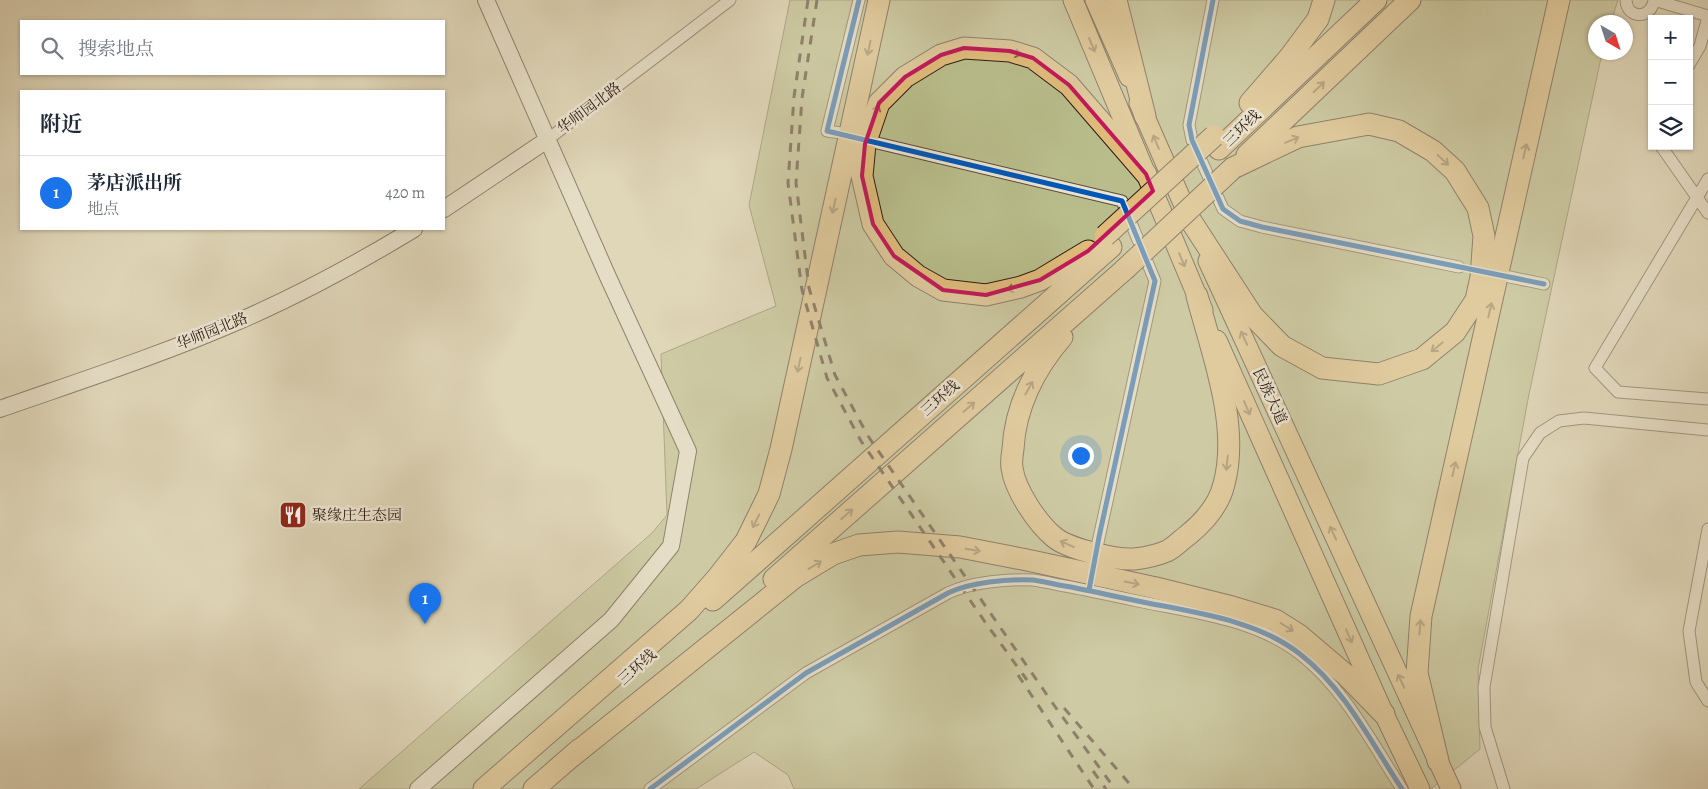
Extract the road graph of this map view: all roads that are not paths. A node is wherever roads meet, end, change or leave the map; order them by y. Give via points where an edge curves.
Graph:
1 (486, 0) edge
2 (730, 0) edge
3 (859, 0) edge
4 (879, 0) edge
5 (1073, 0) edge
6 (1095, 0) edge
7 (1116, 0) edge
8 (1214, 0) edge
9 (1324, 0) edge
10 (1359, 0) edge
11 (1376, 0) edge
12 (1410, 0) edge
13 (1559, 0) edge
14 (1626, 0) edge
15 (1654, 0) edge
16 (1708, 16) edge
17 (1692, 60) edge
18 (1250, 103) junction
19 (1145, 116) junction
20 (840, 133) dead end
21 (547, 140) junction
22 (873, 142) dead end
23 (1216, 142) junction
24 (1664, 150) edge
25 (1233, 168) junction
26 (1146, 174) junction
27 (1708, 179) edge
28 (1697, 197) junction
29 (445, 208) edge
30 (1708, 213) edge
31 (1189, 218) junction
32 (412, 230) edge
33 (1108, 241) junction
34 (1088, 251) junction
35 (1459, 268) dead end
36 (1124, 270) junction
37 (1505, 276) dead end
38 (1544, 284) dead end
39 (1197, 296) junction
40 (1708, 399) edge
41 (0, 409) edge
42 (1708, 430) edge
43 (1708, 529) edge
44 (1097, 548) dead end
45 (689, 610) junction
46 (1708, 700) edge
47 (1384, 714) junction
48 (571, 757) junction
49 (1438, 761) junction
50 (418, 789) edge
51 (484, 789) edge
52 (498, 789) edge
53 (534, 789) edge
54 (650, 789) edge
55 (1402, 789) edge
56 (1420, 789) edge
57 (1451, 789) edge
58 (1504, 789) edge

1 - 21 main road
2 - 21 street, 华师园北路
3 - 20 street via 827,131
4 -> 45 highway via 769,494 746,541
5 -> 26 main road, 民族大道
6 - 19 main road, 民族大道
7 - 19 highway
8 - 35 street via 1189,125 1192,140 1223,209 1240,220 1262,227
9 - 18 highway via 1318,19
10 - 18 highway
11 - 23 highway, 三环线
25 -> 12 highway, 三环线
49 -> 13 highway via 1417,673 1421,616
14 - 15 street via 1631,12 1640,15 1652,9
15 - 16 street
16 - 17 street via 1700,46
18 - 23 highway
31 -> 19 main road, 民族大道
21 - 29 main road, 华师园北路
21 - 50 main road via 688,451 671,546 611,620
22 - 44 street via 1122,200 1155,281
23 - 33 highway, 三环线
24 - 28 street
25 -> 31 highway via 1298,137 1369,124 1399,131 1433,151 1455,171 1478,208 1484,236 1476,300 1455,332 1422,359 1379,374 1322,368 1282,346 1252,315
25 - 36 highway, 三环线, bridge
34 -> 26 highway via 1040,280 986,295 943,290 918,276 894,256 873,224 862,176 865,144 879,103 905,77 941,56 964,48 1010,51 1033,58 1069,84
26 -> 39 main road, 民族大道
27 - 28 street
28 - 30 street
28 - 40 street via 1595,368 1618,392
49 -> 31 main road, 民族大道
32 - 41 main road, 华师园北路 via 333,275 239,321
33 - 34 highway
33 - 52 highway, 三环线
34 - 45 highway
39 -> 36 highway via 1227,410 1229,445 1224,485 1202,524 1167,551 1133,559 1090,554 1055,538 1026,505 1012,467 1014,432 1021,402 1050,351
48 -> 36 highway, 三环线
37 - 38 street
39 -> 47 main road, 民族大道
42 - 58 street via 1584,418 1559,421 1540,433 1523,458 1484,687 1485,727
43 - 46 street via 1689,630 1696,682
45 - 51 highway
48 -> 47 highway via 796,577 832,554 859,545 898,542 960,547 1027,560 1166,590 1275,620 1299,635 1333,664
47 - 56 main road, 民族大道
48 - 53 highway, 三环线
49 - 57 main road, 民族大道
54 - 55 street via 806,673 955,589 989,582 1033,580 1089,587 1246,625 1272,636 1300,654 1348,702

